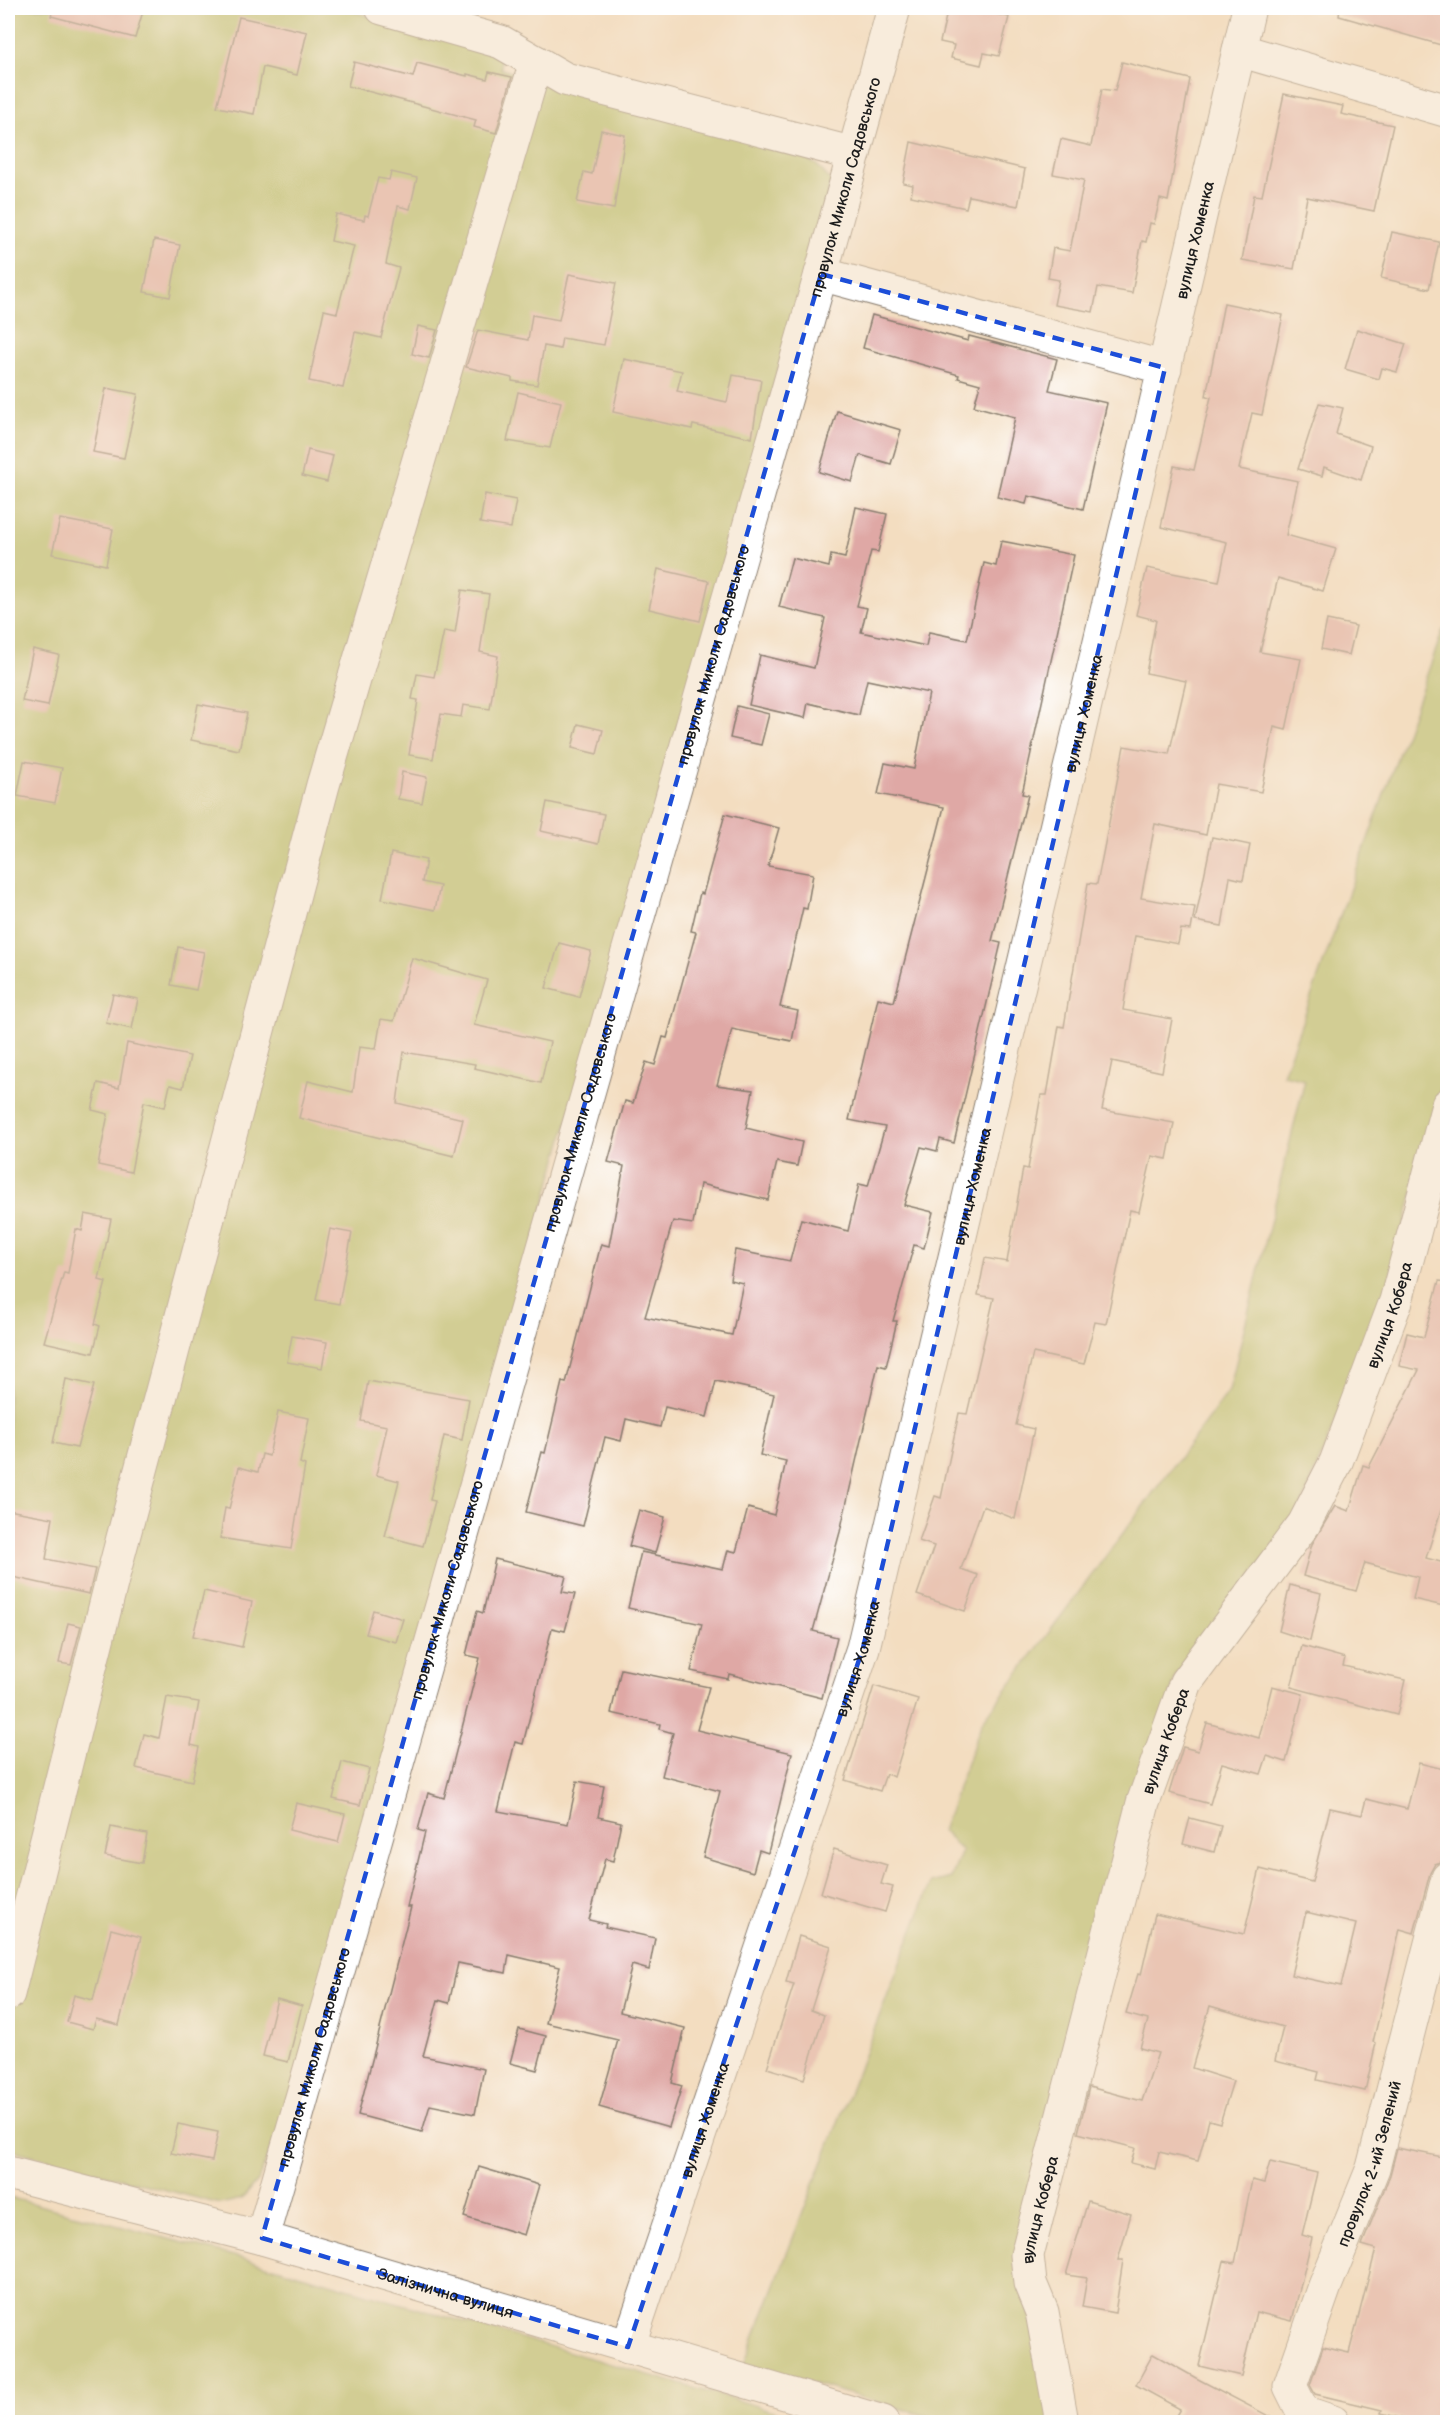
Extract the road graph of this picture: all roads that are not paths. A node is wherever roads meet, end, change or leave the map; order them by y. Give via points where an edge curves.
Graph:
1 (382, 8) edge
2 (894, 8) edge
3 (1249, 8) edge
4 (1239, 50) junction
5 (537, 62) junction
6 (1448, 111) edge
7 (854, 154) junction
8 (821, 274) junction
9 (1165, 368) junction
10 (1448, 1106) edge
11 (1448, 1878) edge
12 (8, 1994) edge
13 (8, 2173) edge
14 (262, 2238) junction
15 (628, 2347) junction
16 (883, 2422) edge
17 (1062, 2422) edge
18 (1333, 2422) edge

1 - 5 street via 501,42
2 - 7 street, провулок Миколи Садовського
3 - 4 street, вулиця Хоменка
4 - 6 street
4 - 9 street, вулиця Хоменка
5 - 7 street via 565,79
5 - 12 street via 323,785 118,1557
7 - 8 street, провулок Миколи Садовського
8 - 9 street
8 - 14 street, провулок Миколи Садовського
9 - 15 street, вулиця Хоменка via 863,1648
10 - 17 street, вулиця Кобера via 1396,1301 1336,1462 1304,1524 1186,1682 1143,1803 1027,2255
11 - 18 street, провулок 2-ий Зелений via 1373,2168 1290,2386 1303,2412
13 - 14 street, Залізнична вулиця
14 - 15 street, Залізнична вулиця
15 - 16 street, Залізнична вулиця

